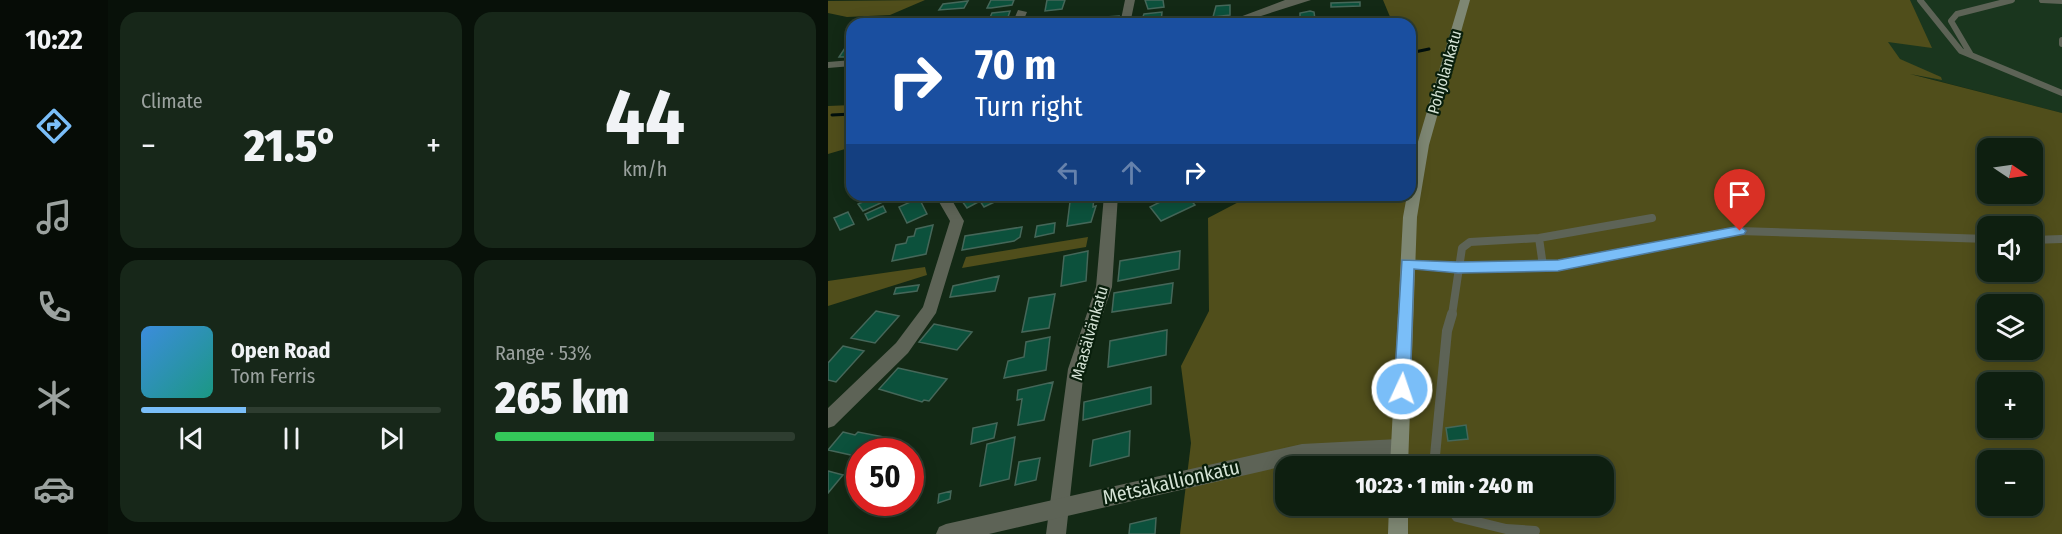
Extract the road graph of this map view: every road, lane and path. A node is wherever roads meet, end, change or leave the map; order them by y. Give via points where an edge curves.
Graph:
1 (1130, 0) edge
2 (1252, 0) edge
3 (1306, 0) edge
4 (1465, 0) edge
5 (1920, 0) edge
6 (2012, 0) edge
7 (2042, 0) edge
8 (2062, 2) edge
9 (1264, 10) junction
10 (1022, 12) dead end
11 (1020, 18) edge
12 (1126, 18) edge
13 (1242, 18) edge
14 (1972, 56) junction
15 (846, 64) edge
16 (828, 65) edge
17 (2062, 93) edge
18 (1416, 183) edge
19 (945, 201) edge
20 (1111, 201) edge
21 (1413, 201) edge
22 (1652, 218) dead end
23 (1539, 238) junction
24 (1977, 239) edge
25 (2062, 239) edge
26 (2043, 240) edge
27 (1407, 264) junction
28 (1544, 266) junction
29 (1458, 267) junction
30 (828, 420) edge
31 (1288, 456) edge
32 (1360, 456) edge
33 (1399, 456) edge
34 (1435, 456) edge
35 (1275, 459) edge
36 (1059, 507) junction
37 (1399, 516) edge
38 (1455, 516) edge
39 (1535, 531) dead end
40 (946, 534) edge
41 (1056, 534) edge
42 (1398, 534) edge

1 - 12 street
2 - 9 street
3 - 9 street
4 - 18 main road, Pohjolankatu via 1423,144
5 - 14 lane via 1961,51
6 - 14 lane via 1957,14 1951,21
7 - 8 lane
9 - 13 street
10 - 11 street
14 - 17 lane
15 - 16 street
19 - 30 street via 957,221 930,309 902,348
20 - 36 street, Maasälvänkatu via 1104,287 1076,369
21 - 27 main road, Pohjolankatu
22 - 23 lane
23 - 28 lane
23 - 29 lane via 1470,242 1462,248
24 - 28 lane via 1740,231
25 - 26 lane
27 - 29 lane
27 - 33 main road, Pohjolankatu
28 - 29 lane
29 - 34 lane via 1456,302 1447,331
31 - 32 street, Metsäkallionkatu
35 - 36 street, Metsäkallionkatu
36 - 40 street, Metsäkallionkatu
36 - 41 street, Maasälvänkatu
37 - 42 main road
38 - 39 lane via 1506,529

